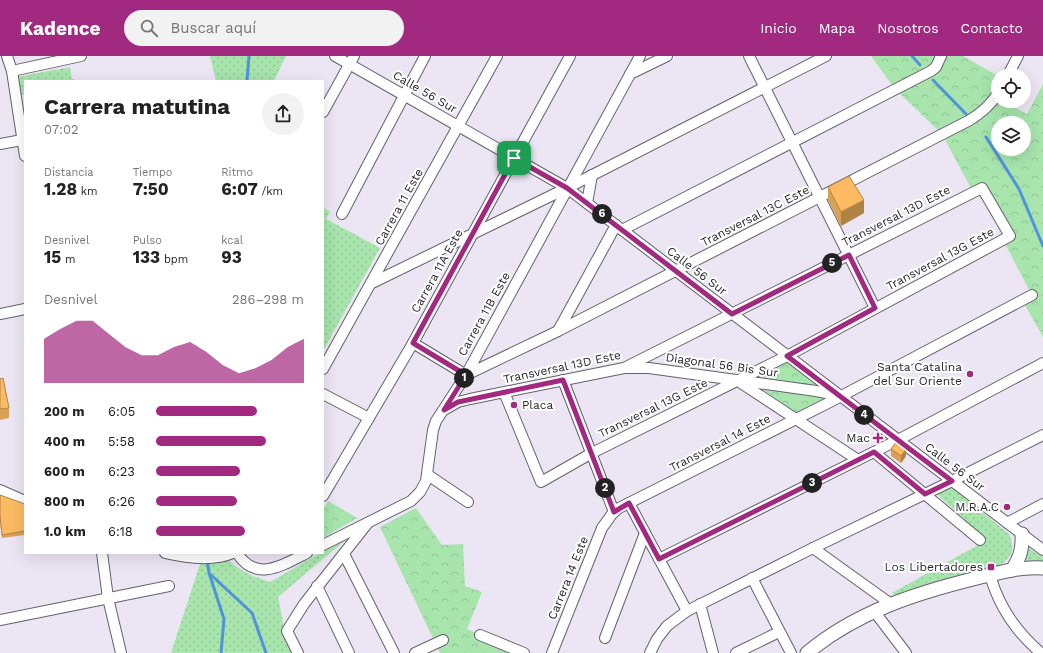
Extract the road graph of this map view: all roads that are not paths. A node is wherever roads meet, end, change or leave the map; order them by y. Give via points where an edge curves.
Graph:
1 (7, 56) edge
2 (81, 56) edge
3 (335, 56) edge
4 (426, 56) edge
5 (497, 56) edge
6 (570, 56) edge
7 (640, 56) edge
8 (667, 56) edge
9 (749, 56) edge
10 (826, 56) edge
11 (942, 56) edge
12 (1018, 56) edge
13 (352, 60) edge
14 (1012, 68) edge
15 (12, 71) junction
16 (630, 74) junction
17 (765, 87) junction
18 (404, 95) junction
19 (20, 96) edge
20 (991, 103) edge
21 (324, 110) edge
22 (459, 126) junction
23 (23, 136) edge
24 (792, 142) junction
25 (0, 144) edge
26 (24, 146) edge
27 (514, 158) junction
28 (592, 175) junction
29 (567, 188) junction
30 (982, 188) joint
31 (820, 197) junction
32 (587, 203) junction
33 (342, 214) dead end
34 (619, 227) junction
35 (472, 234) junction
36 (849, 255) junction
37 (677, 271) junction
38 (372, 283) junction
39 (1032, 295) dead end
40 (875, 308) junction
41 (24, 309) edge
42 (0, 314) edge
43 (732, 314) junction
44 (558, 331) junction
45 (413, 343) junction
46 (787, 356) junction
47 (1043, 363) edge
48 (324, 367) edge
49 (624, 368) junction
50 (466, 375) junction
51 (563, 380) junction
52 (737, 381) junction
53 (504, 392) junction
54 (324, 395) edge
55 (840, 397) junction
56 (444, 410) junction
57 (368, 418) junction
58 (796, 419) junction
59 (1043, 435) edge
60 (898, 440) junction
61 (874, 452) junction
62 (592, 453) junction
63 (858, 460) junction
64 (428, 475) junction
65 (952, 481) junction
66 (0, 490) edge
67 (324, 494) edge
68 (925, 494) junction
69 (24, 501) edge
70 (468, 502) dead end
71 (629, 503) junction
72 (1043, 504) edge
73 (613, 513) junction
74 (368, 522) junction
75 (1007, 523) junction
76 (645, 533) junction
77 (1022, 534) junction
78 (980, 540) dead end
79 (324, 544) edge
80 (813, 548) junction
81 (1043, 550) edge
82 (102, 554) edge
83 (177, 554) edge
84 (229, 554) edge
85 (238, 554) edge
86 (289, 554) edge
87 (305, 554) edge
88 (344, 554) junction
89 (659, 559) junction
90 (282, 566) junction
91 (1043, 568) edge
92 (1012, 570) junction
93 (990, 575) junction
94 (752, 578) junction
95 (169, 586) dead end
96 (317, 586) junction
97 (108, 598) junction
98 (700, 604) junction
99 (892, 604) junction
100 (687, 611) junction
101 (874, 611) junction
102 (0, 620) edge
103 (779, 632) junction
104 (480, 635) dead end
105 (605, 638) dead end
106 (443, 640) dead end
107 (121, 653) edge
108 (298, 653) edge
109 (349, 653) edge
110 (394, 653) edge
111 (416, 653) edge
112 (524, 653) edge
113 (552, 653) edge
114 (650, 653) edge
115 (713, 653) edge
116 (736, 653) edge
117 (791, 653) edge
118 (807, 653) edge
119 (906, 653) edge
120 (1041, 653) edge

1 - 15 street
2 - 15 street
3 - 13 street, Calle 56 Sur
4 - 18 street
5 - 22 street, Carrera 11 Este
6 - 27 street, Carrera 11A Este
7 - 16 street, Carrera 11B Este
8 - 16 street
9 - 17 street
10 - 17 street
11 - 24 street via 936,67 930,71
12 - 14 street
13 - 18 street, Calle 56 Sur
13 - 21 street
15 - 19 street
16 - 29 street, Carrera 11B Este
17 - 24 street
17 - 28 street
18 - 22 street, Calle 56 Sur
18 - 33 street
19 - 23 street
20 - 31 street, Transversal 13C Este via 970,120
22 - 27 street, Calle 56 Sur
22 - 38 street, Carrera 11 Este
23 - 25 street
23 - 26 street
24 - 31 street
24 - 34 street
27 - 29 street, Calle 56 Sur
27 - 35 street, Carrera 11A Este
28 - 29 street
28 - 32 street
29 - 32 street, Calle 56 Sur
29 - 35 street
29 - 50 street, Carrera 11B Este
30 - 36 street, Transversal 13D Este
30 - 40 street, Transversal 13G Este via 1010,236
31 - 36 street
31 - 37 street, Transversal 13C Este
32 - 34 street, Calle 56 Sur
34 - 37 street, Calle 56 Sur
34 - 44 street
35 - 38 street
35 - 45 street, Carrera 11A Este
36 - 40 street
36 - 43 street, Transversal 13D Este
37 - 43 street, Calle 56 Sur
37 - 44 street, Transversal 13C Este
38 - 48 street, Carrera 11 Este
39 - 55 street, Transversal 14 Este
40 - 46 street, Transversal 13G Este
41 - 42 street
43 - 46 street, Calle 56 Sur
43 - 49 street, Transversal 13D Este
44 - 50 street, Transversal 13C Este
45 - 50 street
45 - 57 street, Carrera 11A Este
46 - 52 street, Transversal 13G Este
46 - 55 street, Calle 56 Sur
47 - 60 street
49 - 51 street, Transversal 13D Este
49 - 52 street, Diagonal 56 Bis Sur via 649,368
50 - 56 street, Carrera 11B Este
51 - 53 street, Transversal 13D Este
51 - 62 street
52 - 55 street, Diagonal 56 Bis Sur via 816,391
52 - 58 street
52 - 62 street, Transversal 13G Este
53 - 56 street, Transversal 13D Este via 458,402
53 - 62 street, Transversal 13G Este via 541,482
54 - 57 street
55 - 58 street, Transversal 14 Este
55 - 60 street, Calle 56 Sur
56 - 64 street, Carrera 11B Este via 436,421
57 - 67 street, Carrera 11A Este
58 - 63 street
58 - 71 street, Transversal 14 Este
59 - 65 street
60 - 61 street
60 - 65 street, Calle 56 Sur
61 - 63 street
61 - 68 street
62 - 73 street
63 - 89 street
64 - 70 street
64 - 74 street, Carrera 11B Este via 424,487 416,497
65 - 68 street
65 - 75 street, Calle 56 Sur
66 - 69 street
68 - 78 street
68 - 80 street
71 - 73 street, Transversal 14 Este
71 - 76 street
72 - 75 street
73 - 113 street, Carrera 14 Este via 602,528
74 - 79 street, Carrera 11B Este
74 - 88 street
75 - 77 street, Calle 56 Sur
76 - 89 street
76 - 105 street
77 - 81 street, Calle 56 Sur
77 - 92 main road via 1021,553
80 - 94 street
80 - 99 street
82 - 97 street
83 - 84 street via 189,558 213,558
85 - 90 street via 255,568 266,570
86 - 90 street
87 - 90 street
88 - 96 street
88 - 110 street
89 - 100 street
91 - 92 main road
92 - 93 main road
93 - 99 main road via 919,593
93 - 120 street via 995,592 1008,616
94 - 98 street
94 - 103 street
95 - 97 street
96 - 108 street via 287,631
96 - 109 street
97 - 102 street
97 - 107 street
98 - 100 street
98 - 115 street
99 - 101 main road
100 - 114 street via 667,626
101 - 118 main road via 851,623
101 - 119 street
103 - 116 street
103 - 117 street
104 - 112 street
106 - 111 street

